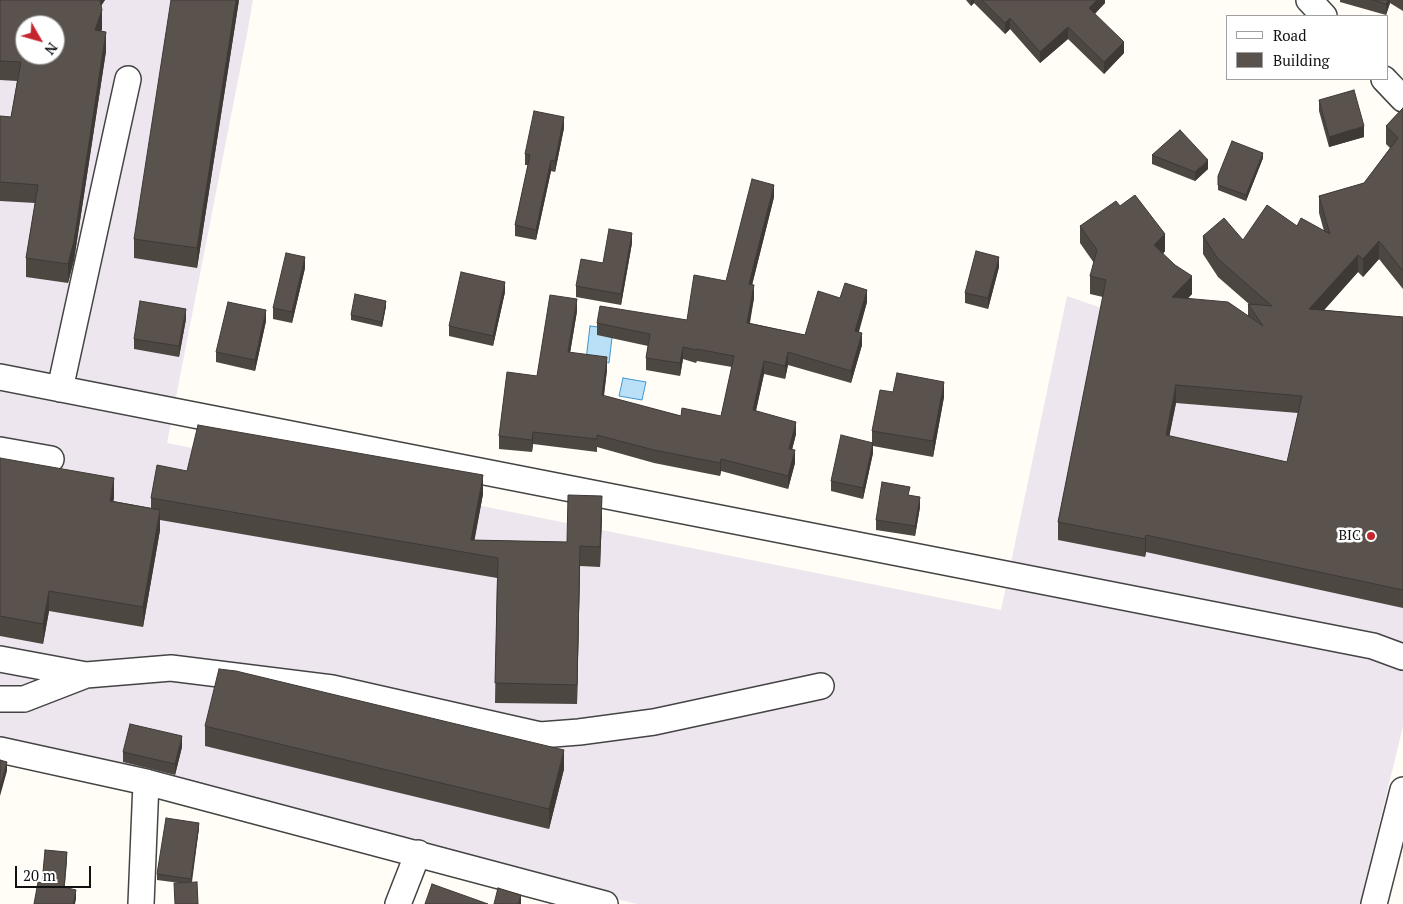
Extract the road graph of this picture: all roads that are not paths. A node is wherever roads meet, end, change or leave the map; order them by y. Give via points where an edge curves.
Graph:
1 (1309, 0) edge
2 (1323, 15) edge
3 (128, 79) dead end
4 (1385, 80) edge
5 (1403, 99) edge
6 (0, 377) edge
7 (60, 389) junction
8 (0, 450) edge
9 (51, 459) dead end
10 (1403, 657) edge
11 (0, 659) edge
12 (86, 675) junction
13 (821, 686) dead end
14 (0, 699) edge
15 (0, 750) edge
16 (146, 782) junction
17 (1403, 790) edge
18 (418, 854) junction
19 (141, 904) edge
20 (398, 904) edge
21 (605, 904) edge
22 (1374, 904) edge

1 - 2 street
3 - 7 street
4 - 5 street
6 - 7 street
7 - 10 street via 1363,644
8 - 9 street
11 - 12 street
12 - 13 street via 171,668 332,688 540,735 654,722
12 - 14 street via 24,699
15 - 16 street
16 - 18 street
16 - 19 street
17 - 22 street
18 - 20 street
18 - 21 street

